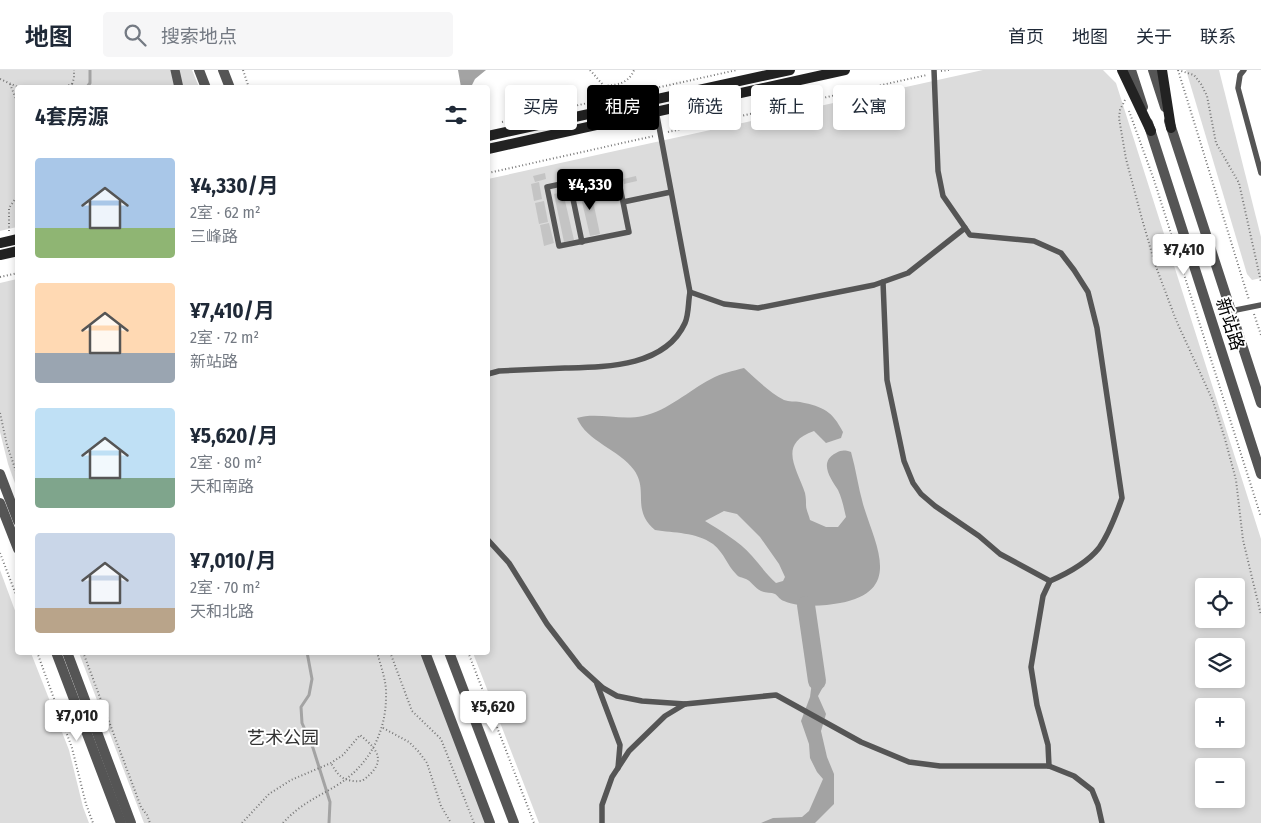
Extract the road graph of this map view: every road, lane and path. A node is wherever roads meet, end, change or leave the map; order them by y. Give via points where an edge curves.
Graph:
1 (74, 70) edge
2 (175, 70) edge
3 (199, 70) edge
4 (223, 70) edge
5 (243, 70) edge
6 (590, 70) edge
7 (634, 70) edge
8 (737, 70) edge
9 (790, 70) edge
10 (845, 70) edge
11 (949, 70) edge
12 (1122, 70) edge
13 (1131, 70) edge
14 (1153, 70) edge
15 (1162, 70) edge
16 (1178, 70) edge
17 (1244, 70) edge
18 (934, 71) edge
19 (0, 79) edge
20 (10, 84) junction
21 (72, 84) edge
22 (179, 85) edge
23 (205, 85) edge
24 (229, 85) edge
25 (248, 85) edge
26 (603, 85) edge
27 (610, 85) edge
28 (15, 86) edge
29 (659, 87) edge
30 (15, 96) edge
31 (659, 99) edge
32 (587, 103) edge
33 (659, 111) edge
34 (587, 115) edge
35 (497, 123) dead end
36 (587, 127) edge
37 (659, 128) edge
38 (1171, 128) junction
39 (1151, 131) junction
40 (660, 134) junction
41 (490, 136) edge
42 (490, 149) edge
43 (490, 172) edge
44 (1261, 172) edge
45 (671, 192) junction
46 (15, 199) edge
47 (573, 199) dead end
48 (623, 202) junction
49 (965, 228) junction
50 (9, 241) edge
51 (582, 242) junction
52 (15, 252) edge
53 (0, 255) edge
54 (15, 274) edge
55 (0, 277) edge
56 (883, 282) junction
57 (1261, 282) edge
58 (690, 292) junction
59 (1261, 305) edge
60 (1252, 307) junction
61 (1231, 311) junction
62 (1261, 335) edge
63 (490, 374) edge
64 (1261, 403) edge
65 (0, 413) edge
66 (15, 468) edge
67 (0, 474) edge
68 (1261, 474) edge
69 (0, 503) edge
70 (15, 513) edge
71 (1261, 517) edge
72 (15, 541) edge
73 (490, 542) edge
74 (0, 553) edge
75 (1050, 581) junction
76 (15, 592) edge
77 (1261, 615) edge
78 (38, 655) edge
79 (57, 655) edge
80 (68, 655) edge
81 (84, 655) edge
82 (378, 655) edge
83 (391, 655) edge
84 (426, 655) edge
85 (450, 655) edge
86 (469, 655) edge
87 (597, 682) junction
88 (684, 704) junction
89 (382, 728) junction
90 (374, 746) junction
91 (331, 763) junction
92 (1048, 766) junction
93 (617, 769) junction
94 (345, 780) junction
95 (93, 823) edge
96 (121, 823) edge
97 (131, 823) edge
98 (150, 823) edge
99 (242, 823) edge
100 (283, 823) edge
101 (451, 823) edge
102 (474, 823) edge
103 (490, 823) edge
104 (514, 823) edge
105 (534, 823) edge
106 (602, 823) edge
107 (1102, 823) edge

1 - 21 path
2 - 22 street
3 - 23 street
4 - 24 street
5 - 25 path
6 - 26 path
7 - 27 path via 631,77 622,83
8 - 29 path
9 - 31 main road
10 - 33 main road
11 - 18 path
12 - 39 main road
13 - 39 street, 新站路
14 - 38 street, 新站路
15 - 38 main road
16 - 57 path via 1194,75 1207,96 1216,143 1239,183
16 - 60 path
17 - 44 lane via 1238,88
18 - 40 path
18 - 49 lane via 938,171 943,196
19 - 20 path
20 - 28 path
20 - 30 path
32 - 35 path
34 - 41 main road
36 - 42 main road
37 - 40 lane
38 - 61 street, 新站路
39 - 68 street, 新站路
40 - 43 path
40 - 45 lane
45 - 48 lane
45 - 58 lane
46 - 50 path via 9,208
47 - 51 lane
48 - 51 lane via 629,232
48 - 51 lane via 617,172 547,187 559,246
49 - 56 lane via 908,273
49 - 75 lane via 970,235 1034,241 1061,253 1088,292 1097,328 1122,498 1098,549 1072,571
52 - 53 main road
54 - 55 path
56 - 58 lane via 758,308 724,304
56 - 75 lane via 887,380 904,461 912,483 935,506 1000,554
58 - 63 lane via 685,322 674,338 660,351 636,361 605,367
59 - 60 lane
60 - 61 lane
60 - 62 path
61 - 64 street, 新站路
65 - 66 path
67 - 70 street
69 - 72 street
71 - 77 path via 1154,180 1125,100 1119,118 1126,159 1155,264 1176,320 1210,393 1225,439 1236,480 1243,540
73 - 87 lane via 509,563 547,624 580,667
74 - 76 path
75 - 92 lane via 1043,596 1031,667 1048,745
78 - 95 path via 72,748
79 - 96 street
80 - 97 street
81 - 98 path via 141,807
82 - 89 path via 386,696
83 - 102 path via 412,711 441,739
84 - 103 street
85 - 104 street
86 - 105 path
87 - 88 lane via 617,696
87 - 93 lane via 620,745
88 - 92 lane via 776,694 860,742 909,762 940,766
88 - 93 lane via 665,716 629,751
89 - 90 path
89 - 101 path via 410,742 427,763 441,806
90 - 91 path via 360,735 343,755
90 - 94 path
90 - 94 path via 378,766 362,781
91 - 94 path
91 - 99 path via 291,780 269,794
92 - 107 lane via 1074,776 1092,790
93 - 106 lane via 602,805
94 - 100 path via 295,810

